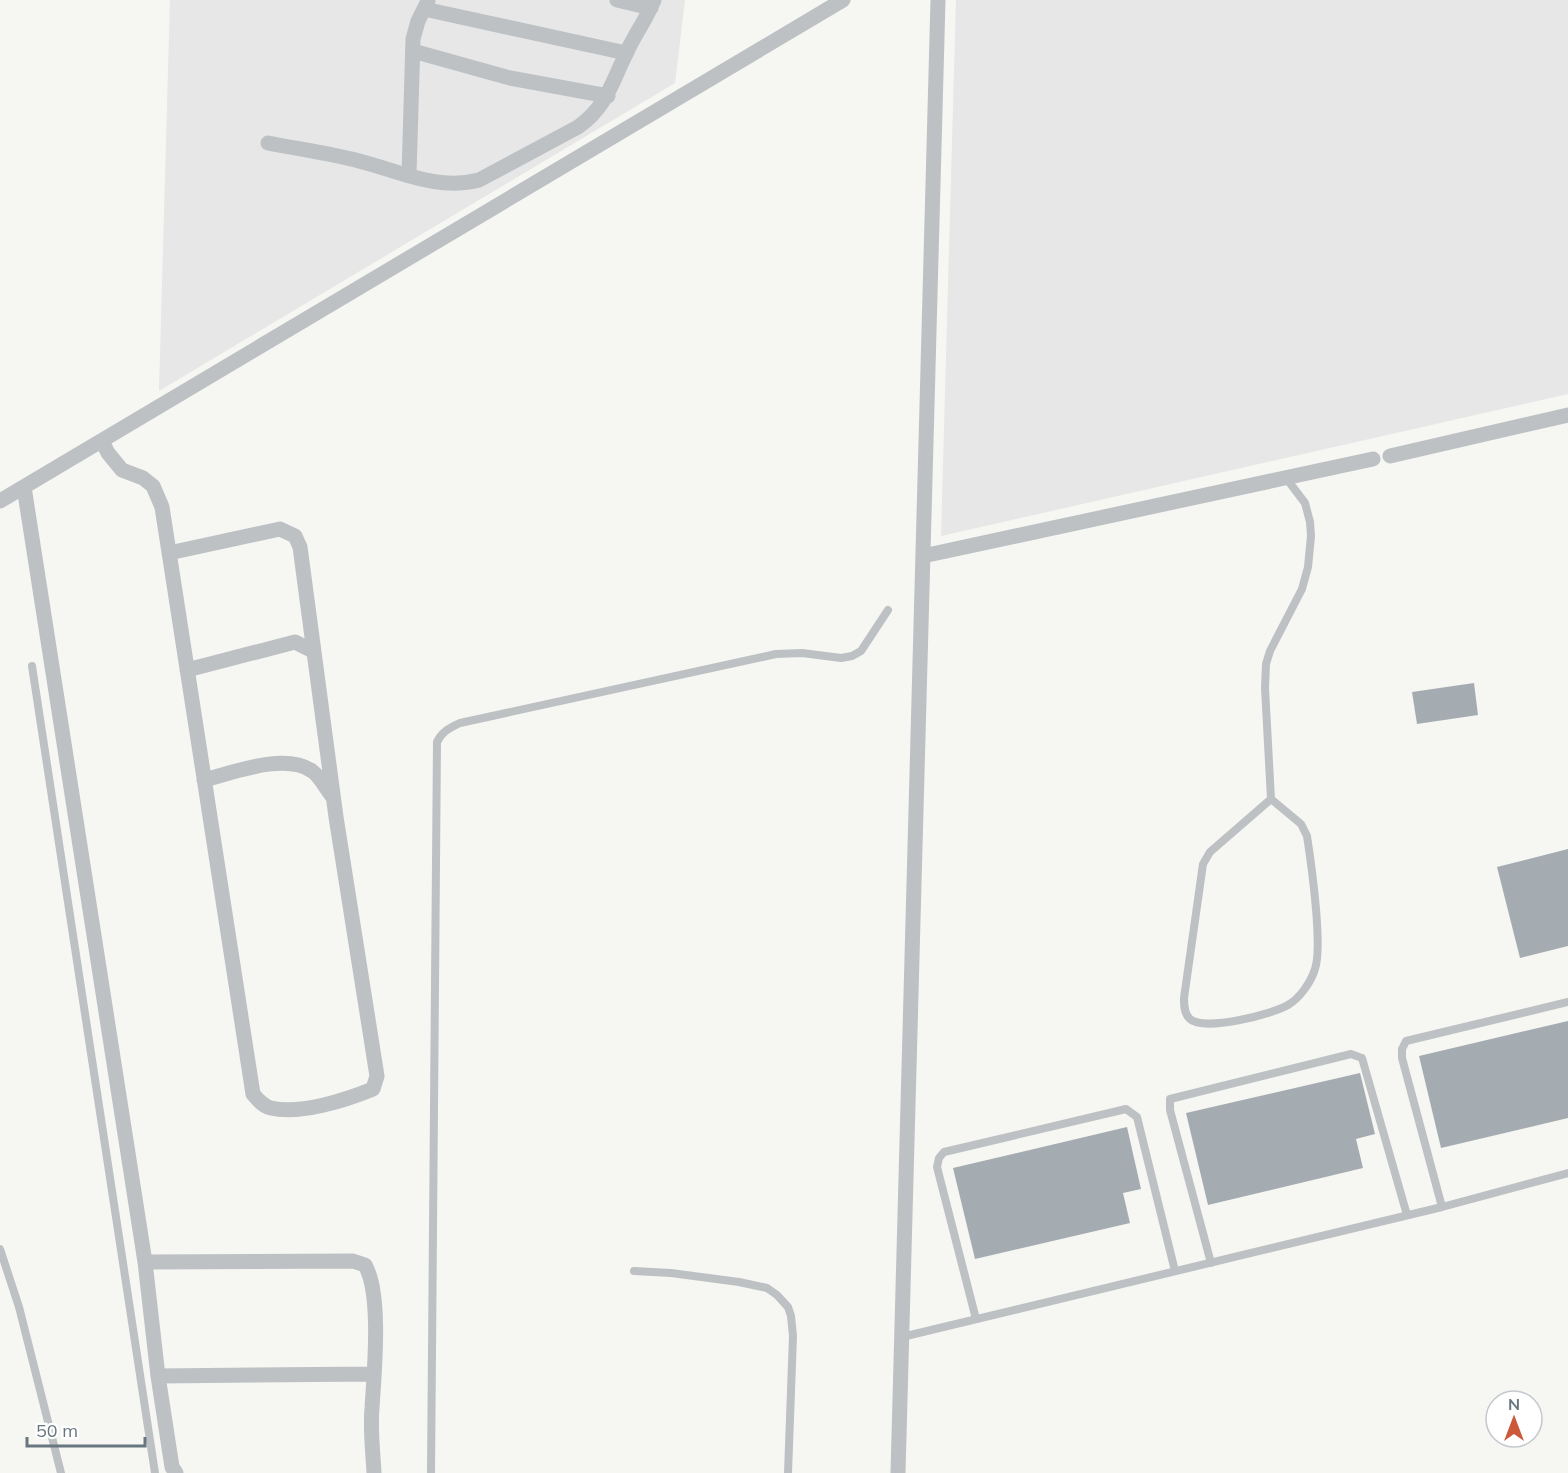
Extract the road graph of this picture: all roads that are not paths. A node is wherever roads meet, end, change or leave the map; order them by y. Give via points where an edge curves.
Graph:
1 (617, 0) edge
2 (843, 0) edge
3 (938, 0) edge
4 (653, 4) edge
5 (426, 5) edge
6 (413, 51) junction
7 (626, 53) junction
8 (608, 96) junction
9 (268, 143) dead end
10 (409, 175) junction
11 (1568, 414) edge
12 (102, 441) junction
13 (1390, 456) dead end
14 (1373, 459) dead end
15 (1286, 478) junction
16 (24, 487) junction
17 (0, 501) edge
18 (169, 553) junction
19 (923, 556) junction
20 (888, 610) dead end
21 (313, 651) junction
22 (32, 666) dead end
23 (187, 670) junction
24 (204, 780) junction
25 (333, 797) junction
26 (1271, 799) junction
27 (1568, 1002) edge
28 (1568, 1173) edge
29 (1442, 1207) junction
30 (1407, 1215) junction
31 (0, 1249) edge
32 (145, 1262) junction
33 (1211, 1263) junction
34 (634, 1271) dead end
35 (1174, 1271) junction
36 (976, 1319) junction
37 (902, 1337) junction
38 (374, 1374) junction
39 (158, 1376) junction
40 (61, 1473) edge
41 (155, 1473) edge
42 (176, 1473) edge
43 (374, 1473) edge
44 (431, 1473) edge
45 (788, 1473) edge
46 (898, 1473) edge

1 - 4 street
2 - 12 street
3 - 19 street
4 - 7 street
5 - 6 street via 414,30
5 - 7 street
6 - 8 street via 510,78
6 - 10 street
7 - 8 street
8 - 10 street via 592,117 578,127 480,180 445,184
9 - 10 street
11 - 13 street
12 - 16 street
12 - 18 street via 122,470 153,486 162,507
14 - 15 street
15 - 19 street
15 - 26 lane via 1305,503 1311,536 1302,589 1266,664
16 - 17 street
16 - 32 street
18 - 21 street via 280,529 295,536 300,546
18 - 23 street
19 - 37 street
20 - 44 lane via 861,651 852,656 776,654 460,723 440,736
21 - 23 street via 295,642
21 - 25 street
22 - 41 lane
23 - 24 street
24 - 25 street via 266,764 296,764 313,771
24 - 25 street via 253,1094 270,1108 294,1109 343,1101 373,1089 377,1076
26 - 26 lane via 1210,852 1203,864 1184,998 1189,1019 1197,1023 1216,1024 1289,1004 1302,992 1316,968 1318,948 1307,836 1301,824
27 - 29 lane via 1406,1041 1402,1058
28 - 29 lane
29 - 30 lane
30 - 33 lane
30 - 33 lane via 1362,1058 1351,1054 1170,1099
31 - 40 lane via 19,1307
32 - 38 street via 353,1261 365,1265 371,1277 374,1305
32 - 39 street
33 - 35 lane
34 - 45 lane via 767,1288 788,1307 793,1336
35 - 36 lane
35 - 36 lane via 1137,1118 1126,1108 944,1152 937,1167
36 - 37 lane
37 - 46 street
38 - 39 street
38 - 43 street
39 - 42 street

